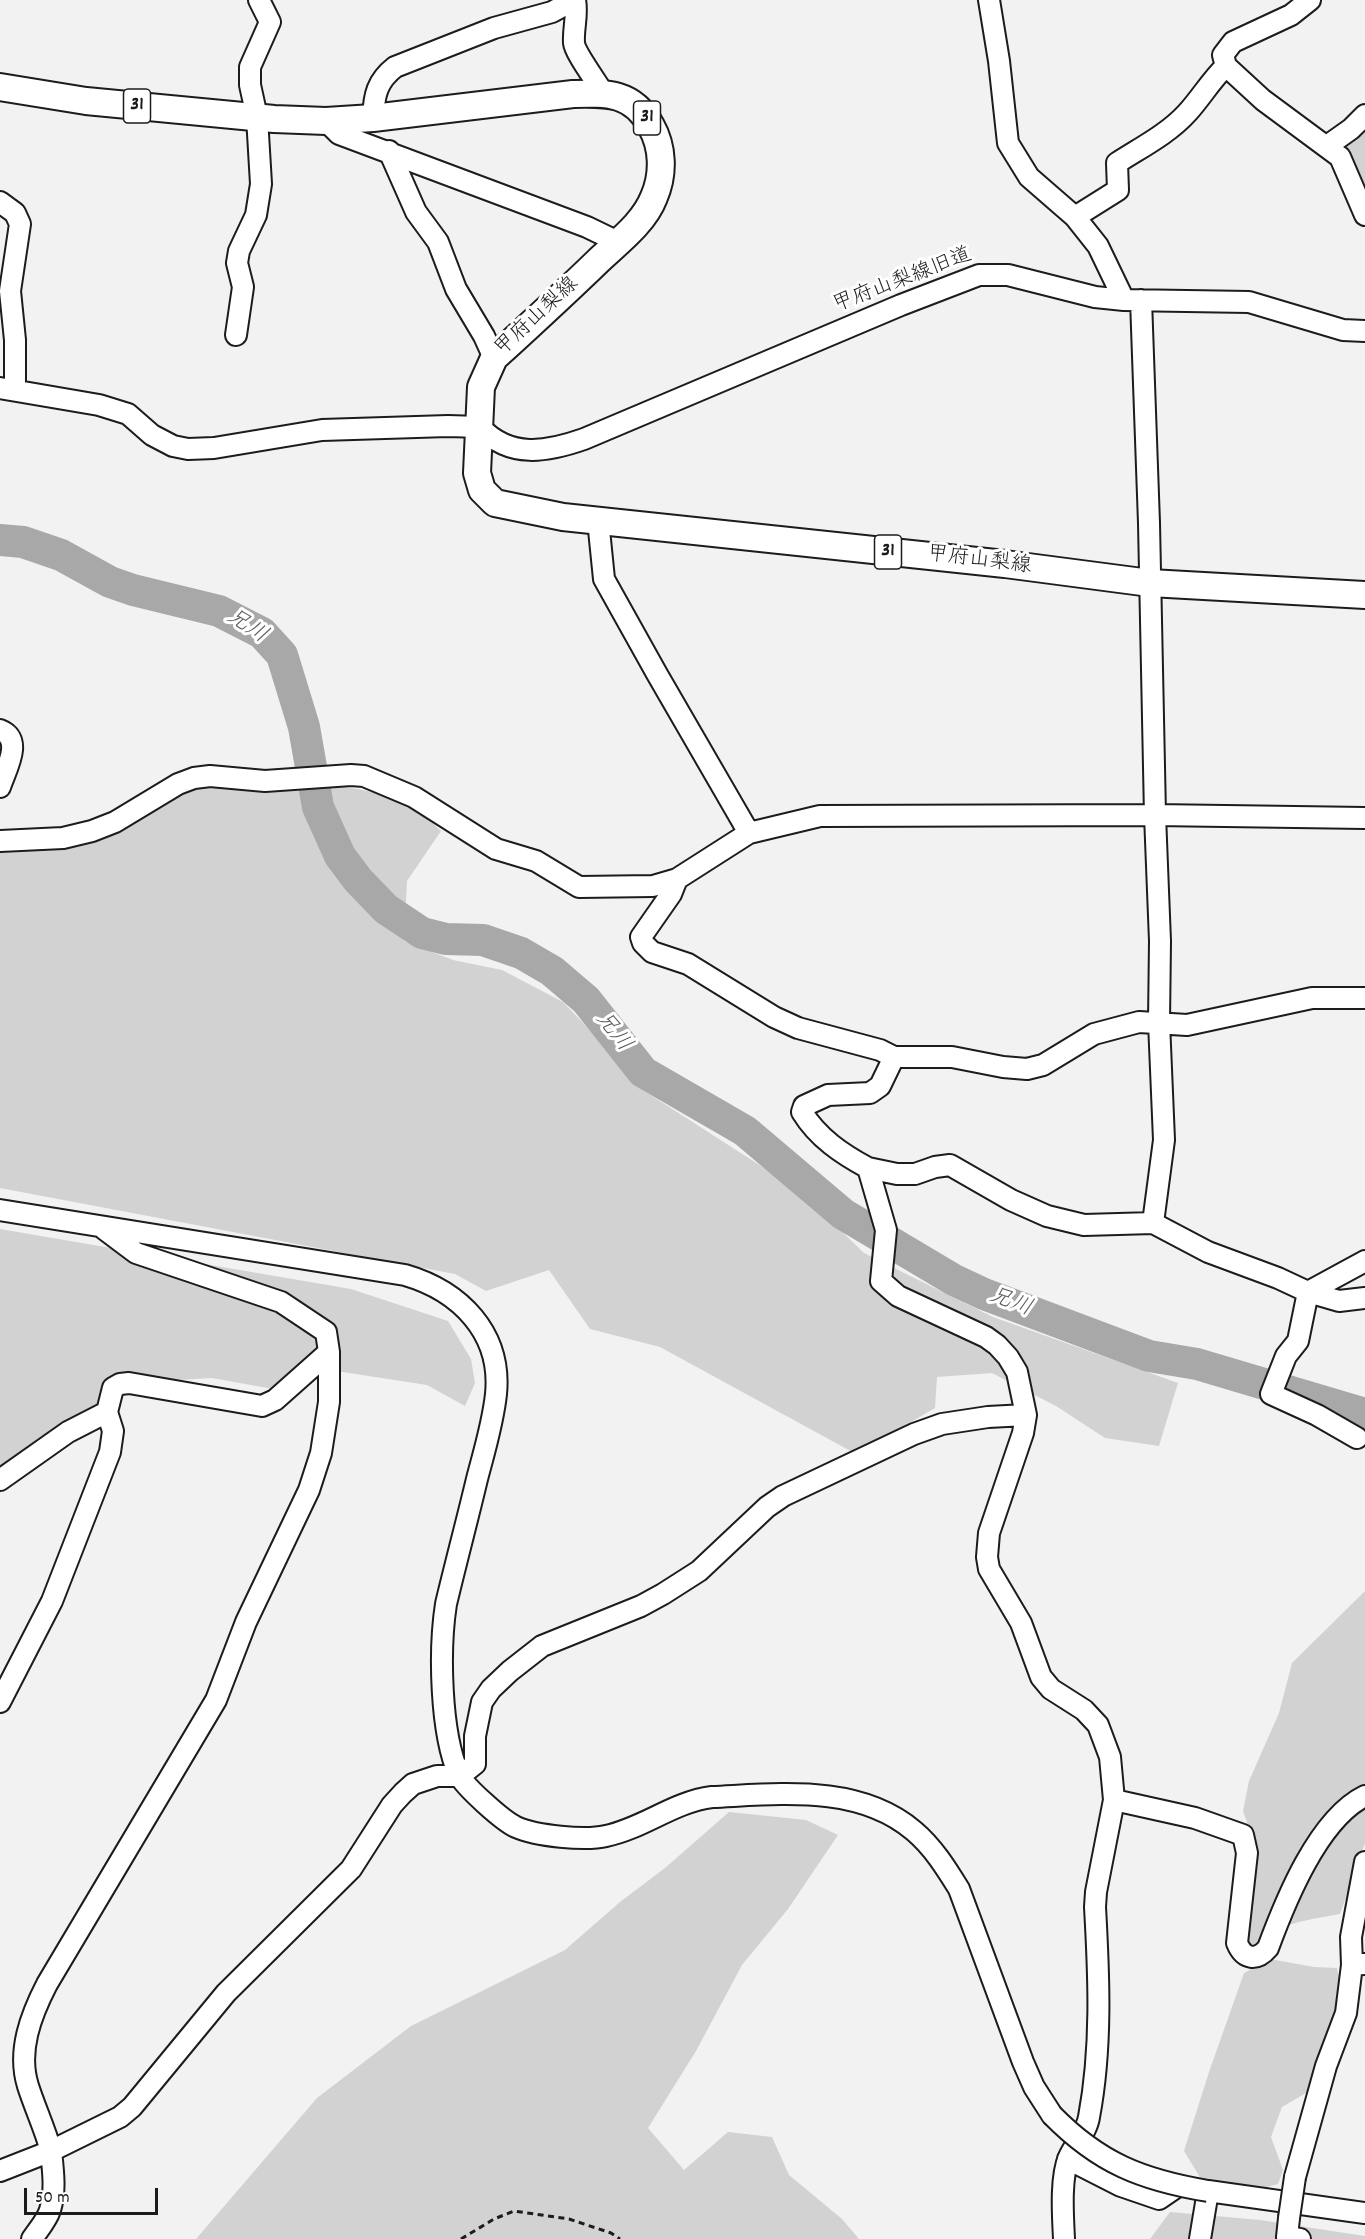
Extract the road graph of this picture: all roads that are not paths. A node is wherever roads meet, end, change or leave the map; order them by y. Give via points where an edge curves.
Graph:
1 (259, 0) edge
2 (574, 0) edge
3 (989, 0) edge
4 (1310, 0) edge
5 (1226, 66) junction
6 (0, 87) edge
7 (603, 93) junction
8 (1365, 115) edge
9 (257, 117) junction
10 (374, 118) junction
11 (326, 121) junction
12 (1326, 146) junction
13 (388, 151) junction
14 (0, 202) edge
15 (1365, 215) edge
16 (1075, 217) junction
17 (618, 242) junction
18 (1132, 300) junction
19 (1365, 331) edge
20 (236, 335) dead end
21 (494, 358) junction
22 (8, 389) edge
23 (480, 427) junction
24 (598, 520) junction
25 (1150, 583) junction
26 (1365, 595) edge
27 (0, 730) edge
28 (0, 787) edge
29 (1155, 814) junction
30 (1365, 818) edge
31 (749, 833) junction
32 (0, 842) edge
33 (677, 879) junction
34 (1365, 998) edge
35 (1159, 1022) junction
36 (894, 1057) junction
37 (868, 1168) junction
38 (0, 1210) edge
39 (1153, 1223) junction
40 (102, 1227) junction
41 (1365, 1261) edge
42 (1308, 1292) junction
43 (1365, 1298) edge
44 (329, 1353) junction
45 (107, 1412) junction
46 (1026, 1415) junction
47 (1357, 1438) dead end
48 (0, 1480) edge
49 (0, 1702) edge
50 (460, 1776) junction
51 (1365, 1796) edge
52 (1114, 1800) junction
53 (1365, 1862) edge
54 (1358, 1964) edge
55 (51, 2151) junction
56 (1068, 2160) junction
57 (0, 2171) edge
58 (1178, 2186) junction
59 (1208, 2191) junction
60 (1365, 2214) edge
61 (32, 2239) edge
62 (1064, 2239) edge
63 (1200, 2239) edge
64 (1300, 2239) edge

1 - 9 street via 270,22 250,67
2 - 7 street via 574,43
2 - 10 street via 552,12 494,28 395,67 378,85
3 - 16 street via 1008,143 1029,177
4 - 5 street via 1291,15 1233,42 1223,55
5 - 12 street via 1298,128
5 - 16 street via 1186,114 1117,163 1118,190
6 - 9 main road, 甲府山梨線 / 31 via 86,101
7 - 10 main road, 甲府山梨線 / 31
7 - 17 main road, 甲府山梨線 / 31 via 620,96 646,116 659,144 661,162 657,188 647,211
8 - 12 street
9 - 11 main road, 甲府山梨線 / 31
9 - 20 street via 261,184 256,215 237,263 243,287
10 - 11 main road, 甲府山梨線 / 31
11 - 13 street via 339,134
12 - 15 street via 1340,157
13 - 17 street
13 - 21 street via 416,212 438,242 456,289
14 - 22 street via 15,213 20,224 10,291 15,340
16 - 18 street
17 - 21 main road, 甲府山梨線 / 31
18 - 19 street, 甲府山梨線旧道 via 1249,302 1343,330
18 - 23 street, 甲府山梨線旧道 via 1095,297 1008,275 980,275 562,446 542,450 517,448 490,437
18 - 25 street
21 - 23 main road, 甲府山梨線 / 31 via 481,387
22 - 23 street via 128,414 152,435 188,449 322,430
23 - 24 main road, 甲府山梨線 / 31 via 477,473 482,490 495,503
24 - 25 main road, 甲府山梨線 / 31
24 - 31 street via 604,579
25 - 26 main road, 甲府山梨線 / 31
25 - 29 street
27 - 28 street via 13,740
29 - 30 street
29 - 31 street via 820,816
29 - 35 street
31 - 33 street
32 - 33 street via 92,831 194,778 265,781 351,775 364,776 414,797 496,849 536,861 579,887 653,886
33 - 36 street via 641,937 652,952 688,964 774,1017
34 - 35 street via 1311,998 1187,1025
35 - 36 street via 1139,1022 1094,1034 1043,1065 1026,1069 952,1057
35 - 39 street via 1164,1140
36 - 37 street via 880,1086 870,1093 828,1095 804,1106 802,1112 839,1152
37 - 39 street via 915,1174 950,1165 1047,1216 1084,1225
37 - 46 street via 886,1230 881,1281 898,1296 997,1345 1017,1372
38 - 40 street
39 - 42 street via 1209,1252
40 - 44 street via 136,1253 281,1302 326,1332
40 - 50 street via 405,1275 454,1298 483,1331 496,1369 496,1395 442,1628 447,1725
41 - 42 street
42 - 43 street via 1339,1301
42 - 47 street via 1298,1341 1286,1356 1270,1394
44 - 45 street via 275,1400 262,1406 129,1383 113,1388
44 - 55 street via 329,1402 317,1471 246,1622 216,1700 47,1984 32,2017 24,2058 27,2083
45 - 48 street via 68,1432
45 - 49 street via 113,1431 110,1452 52,1601
46 - 50 street via 942,1424 783,1496 699,1571 663,1594 542,1646 510,1671 482,1702 475,1736 476,1764
46 - 52 street via 989,1533 989,1569 1021,1623 1041,1677 1098,1725 1110,1757
50 - 55 street via 437,1776 413,1784 403,1793 351,1869 226,1993 132,2107 120,2117
50 - 58 street, bridge via 473,1792 516,1827 557,1837 605,1837 692,1799 712,1797 833,1796 866,1803 893,1816 930,1847 958,1889 1023,2062 1052,2115 1076,2138 1112,2162
51 - 52 street via 1321,1838 1289,1893 1268,1948 1255,1957 1246,1957 1237,1944 1247,1853 1243,1835 1195,1818
52 - 56 street via 1096,1892 1100,2013 1089,2120
53 - 54 street via 1351,1937
54 - 64 street, bridge via 1295,2177 1287,2237
55 - 57 street
55 - 61 street via 54,2175 50,2212
56 - 58 street via 1121,2186 1159,2199
56 - 62 street
58 - 59 street, bridge
59 - 60 street
59 - 63 street

